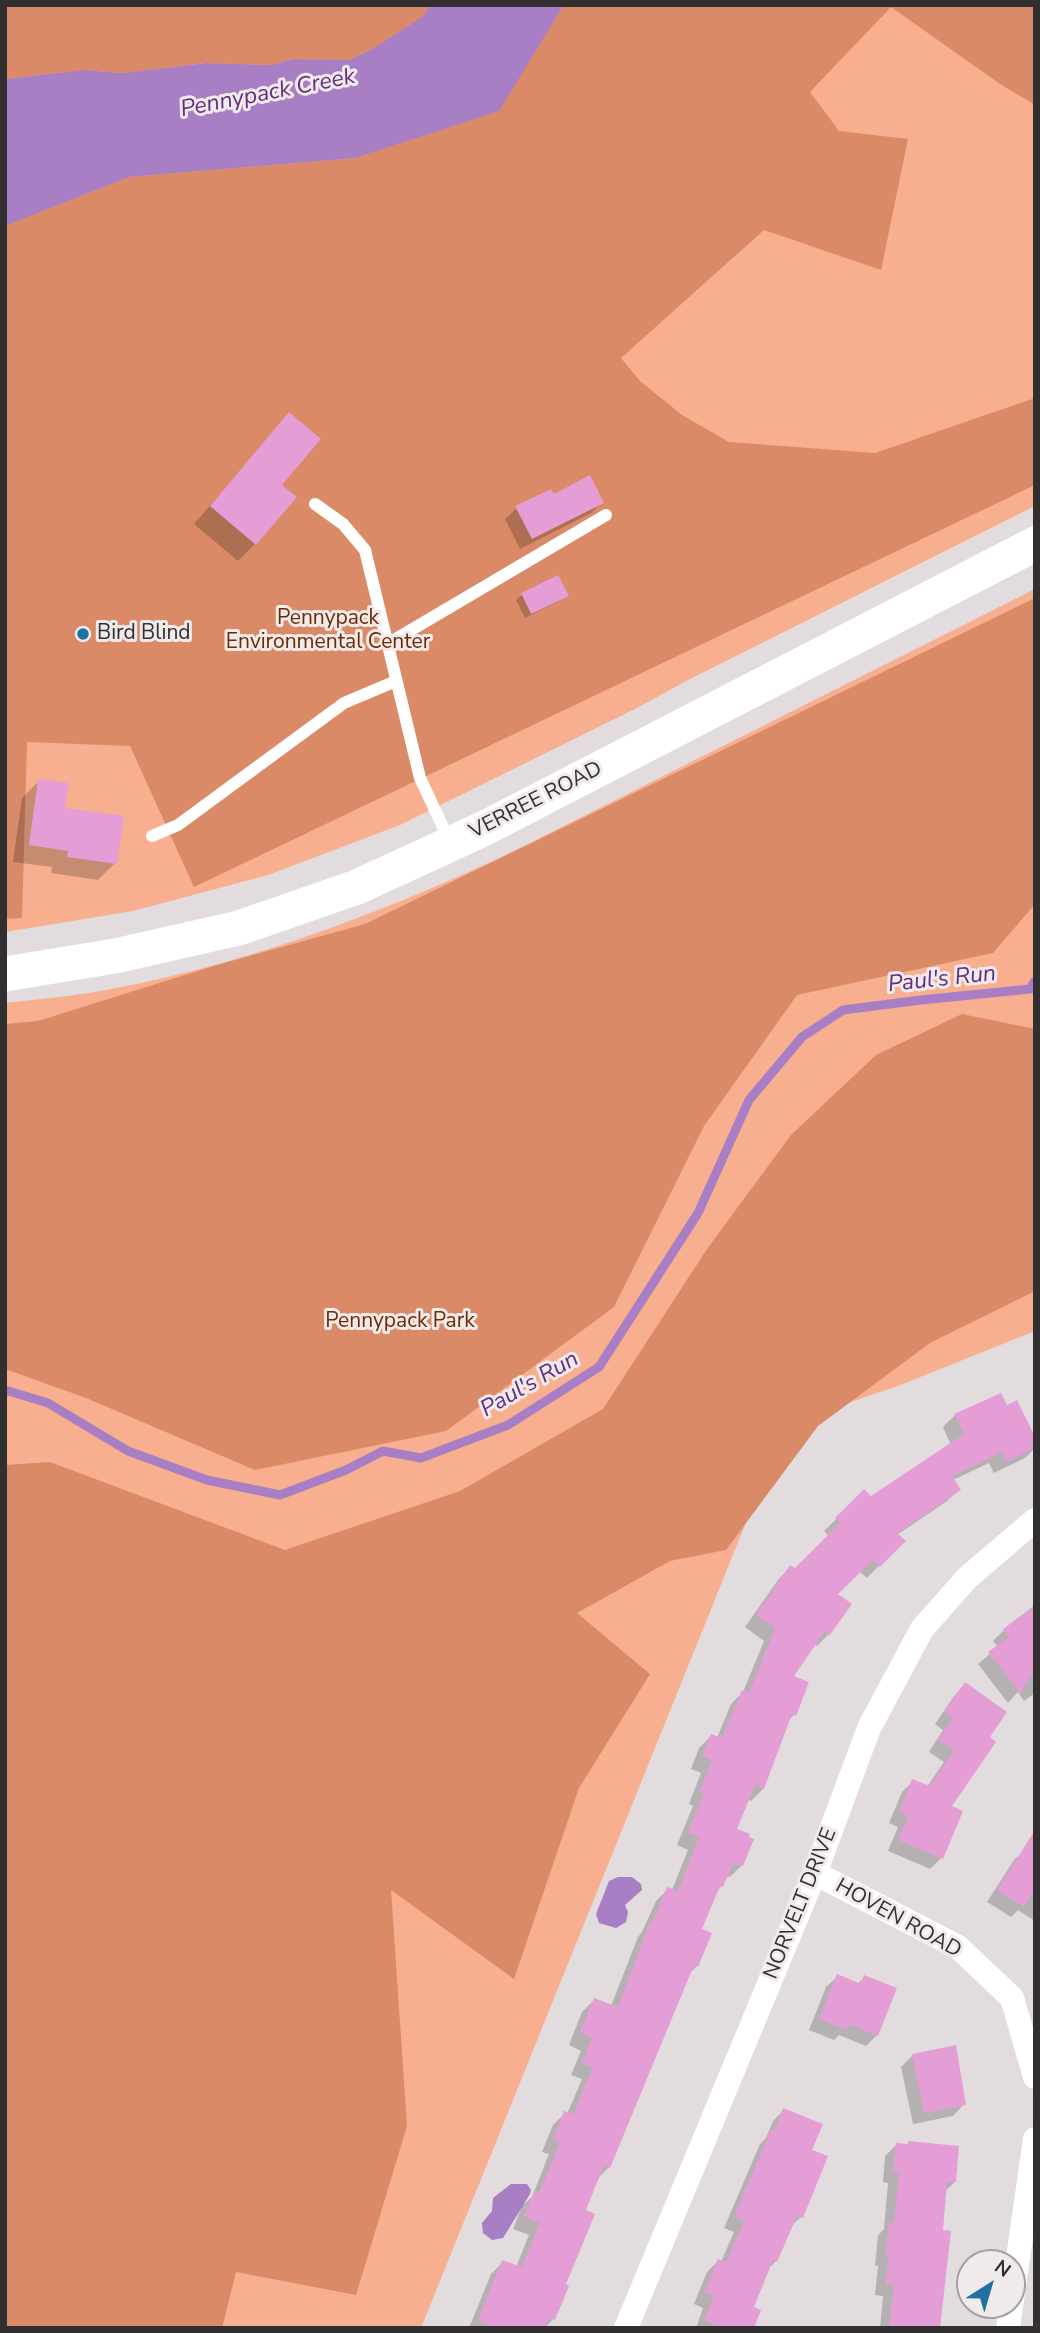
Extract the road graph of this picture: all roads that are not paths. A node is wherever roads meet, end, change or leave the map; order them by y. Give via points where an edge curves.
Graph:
1 (315, 504) dead end
2 (606, 515) dead end
3 (1035, 544) edge
4 (389, 643) junction
5 (396, 681) junction
6 (152, 836) dead end
7 (451, 844) junction
8 (5, 974) edge
9 (1035, 1520) edge
10 (815, 1873) junction
11 (1035, 2077) edge
12 (1035, 2139) edge
13 (1020, 2249) edge
14 (626, 2328) edge

1 - 4 lane via 342,524 365,550
2 - 4 lane
3 - 7 main road, VERREE ROAD
4 - 5 lane
5 - 6 lane via 344,703 178,825
5 - 7 lane via 420,778
7 - 8 main road, VERREE ROAD via 357,887 239,928
9 - 10 street, NORVELT DRIVE via 967,1578 922,1629 869,1728
10 - 11 street, HOVEN ROAD via 958,1947 1012,1998
10 - 14 street, NORVELT DRIVE
12 - 13 street

